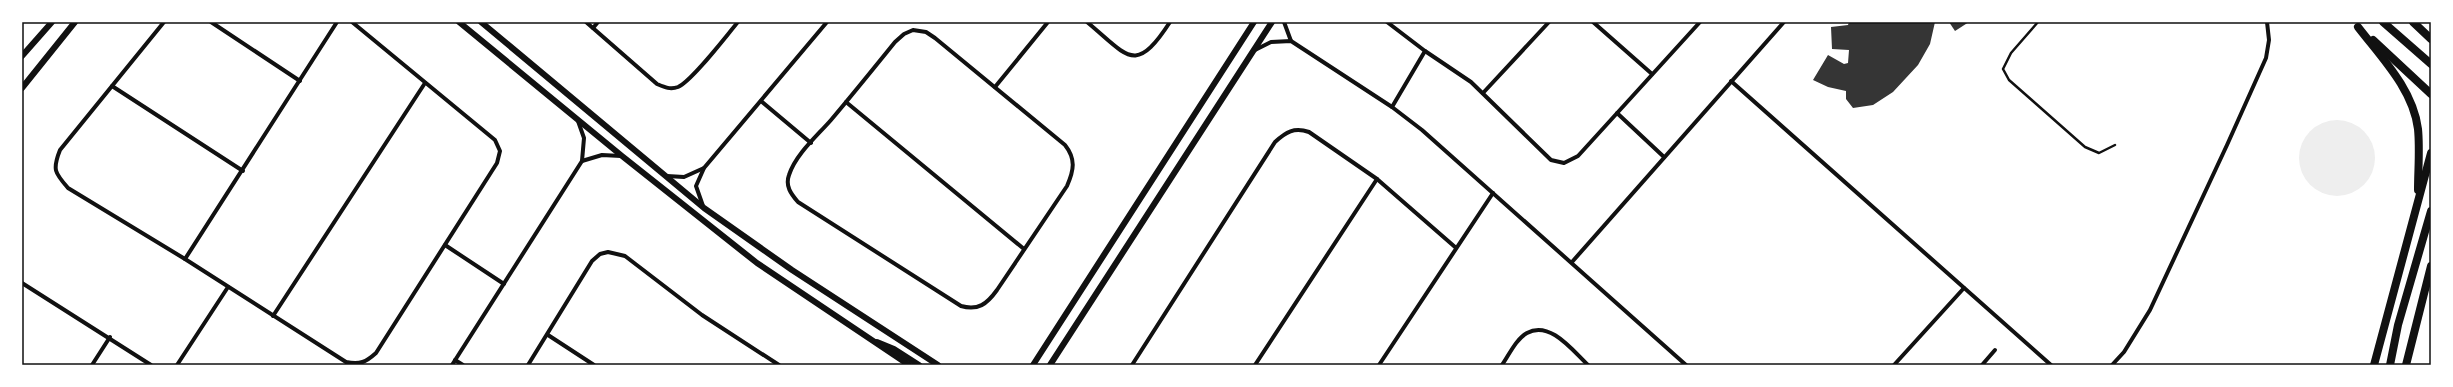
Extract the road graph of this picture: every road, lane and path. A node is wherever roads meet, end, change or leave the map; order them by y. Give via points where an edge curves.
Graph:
1 (52, 22) edge
2 (75, 22) edge
3 (164, 22) edge
4 (211, 22) edge
5 (337, 22) edge
6 (352, 22) edge
7 (459, 22) edge
8 (481, 22) edge
9 (586, 22) edge
10 (598, 22) edge
11 (738, 22) edge
12 (827, 22) edge
13 (1048, 22) edge
14 (1087, 22) edge
15 (1170, 22) edge
16 (1254, 22) edge
17 (1272, 22) edge
18 (1284, 22) edge
19 (1387, 22) edge
20 (1549, 22) edge
21 (1593, 22) edge
22 (1700, 22) edge
23 (1784, 22) edge
24 (2038, 22) edge
25 (2267, 22) edge
26 (2383, 22) edge
27 (2413, 22) edge
28 (2355, 24) edge
29 (593, 28) junction
30 (2431, 39) edge
31 (1291, 41) junction
32 (1254, 50) junction
33 (1425, 51) junction
34 (22, 56) edge
35 (2431, 64) edge
36 (1652, 74) junction
37 (300, 81) junction
38 (1731, 81) junction
39 (425, 83) junction
40 (112, 86) junction
41 (995, 87) junction
42 (22, 88) edge
43 (1483, 93) junction
44 (2431, 94) edge
45 (761, 101) junction
46 (846, 102) junction
47 (1392, 107) junction
48 (1616, 113) junction
49 (576, 117) junction
50 (811, 143) junction
51 (2115, 145) dead end
52 (2431, 153) edge
53 (622, 156) junction
54 (1664, 157) junction
55 (582, 161) junction
56 (704, 168) junction
57 (242, 171) junction
58 (666, 176) junction
59 (1377, 179) junction
60 (1493, 192) junction
61 (2418, 202) junction
62 (704, 208) junction
63 (2431, 212) edge
64 (445, 245) junction
65 (1455, 247) junction
66 (1024, 249) junction
67 (185, 259) junction
68 (1572, 262) junction
69 (2431, 266) edge
70 (22, 283) edge
71 (504, 284) junction
72 (228, 287) junction
73 (1964, 288) junction
74 (273, 316) junction
75 (548, 335) junction
76 (110, 337) junction
77 (869, 340) junction
78 (1995, 350) dead end
79 (455, 360) junction
80 (92, 365) edge
81 (151, 365) edge
82 (177, 365) edge
83 (452, 365) edge
84 (463, 365) edge
85 (528, 365) edge
86 (594, 365) edge
87 (780, 365) edge
88 (908, 365) edge
89 (919, 365) edge
90 (938, 365) edge
91 (1033, 365) edge
92 (1050, 365) edge
93 (1132, 365) edge
94 (1255, 365) edge
95 (1379, 365) edge
96 (1502, 365) edge
97 (1588, 365) edge
98 (1686, 365) edge
99 (1894, 365) edge
100 (1982, 365) edge
101 (2051, 365) edge
102 (2112, 365) edge
103 (2374, 365) edge
104 (2390, 365) edge
105 (2406, 365) edge

1 - 34 street
2 - 42 street
3 - 40 street
4 - 37 street
5 - 37 street
6 - 39 street
7 - 49 street
8 - 58 street
9 - 29 street
10 - 29 street
11 - 29 street via 685,82 673,88 657,84
12 - 45 street
13 - 41 street
14 - 15 street via 1125,53 1133,56 1149,51
16 - 91 street
17 - 32 street
18 - 31 street
19 - 33 street
20 - 43 street
21 - 36 street
22 - 36 street
23 - 38 street
24 - 51 lane via 2011,53 2003,69 2009,80 2085,147 2099,153
25 - 102 street via 2269,40 2266,58 2237,124 2150,310 2124,352
26 - 35 main road
27 - 30 main road
28 - 44 main road
28 - 61 main road via 2403,85 2413,112 2418,129
31 - 32 street via 1271,42
31 - 47 street
32 - 92 street
33 - 43 street
33 - 47 street
36 - 48 street
37 - 57 street
38 - 54 street
38 - 73 street
39 - 64 street via 495,140 500,151 497,163
39 - 74 street
40 - 57 street
40 - 67 street via 60,150 54,164 57,175 68,188
41 - 46 street via 936,38 926,32 913,30 895,42
41 - 66 street via 1065,145 1074,163 1067,186
43 - 48 street via 1557,163 1571,161 1578,156
45 - 50 street
45 - 56 street
46 - 50 street
46 - 66 street
47 - 60 street
48 - 54 street
49 - 53 street
49 - 55 street via 584,138
50 - 66 street via 788,176 787,186 798,202 961,306 970,309 989,301
52 - 61 main road
53 - 55 street via 602,155
53 - 77 street via 757,263
54 - 68 street
55 - 71 street
56 - 58 street via 684,178
56 - 62 street via 696,186
57 - 67 street
58 - 62 street
59 - 65 street
59 - 93 street via 1308,132 1290,130 1282,136 1275,142
59 - 94 street
60 - 65 street
60 - 68 street
61 - 103 main road
62 - 90 street via 792,270
63 - 104 main road via 2398,325
64 - 71 street
64 - 74 street via 376,353 362,364 346,362
65 - 95 street
67 - 72 street
68 - 98 street
69 - 105 main road
70 - 76 street
71 - 79 street
72 - 74 street
72 - 82 street
73 - 99 street
73 - 101 street
75 - 85 street
75 - 86 street
75 - 87 street via 592,261 600,254 617,252 717,326
76 - 80 street
76 - 81 street
77 - 88 street
77 - 89 street via 890,347
78 - 100 street
79 - 83 street
79 - 84 street
96 - 97 street via 1518,341 1536,330 1555,336

